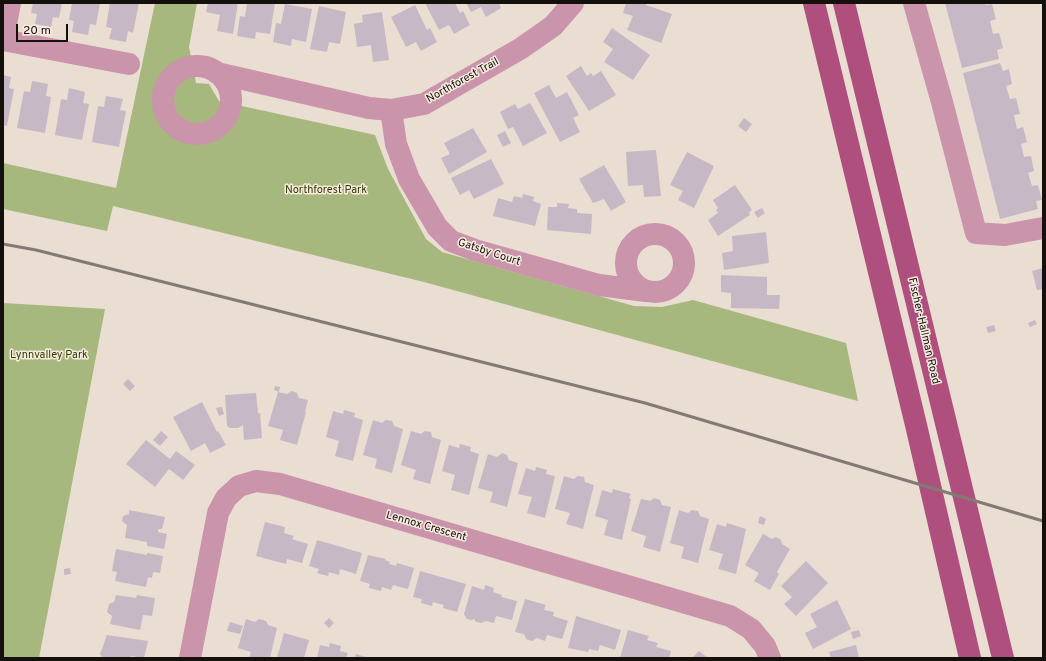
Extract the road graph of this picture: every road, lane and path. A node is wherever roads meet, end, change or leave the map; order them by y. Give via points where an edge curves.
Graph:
1 (10, 3) edge
2 (573, 3) edge
3 (814, 3) edge
4 (844, 3) edge
5 (914, 3) edge
6 (3, 40) edge
7 (129, 64) dead end
8 (217, 73) dead end
9 (391, 110) junction
10 (1043, 228) edge
11 (646, 291) dead end
12 (190, 658) edge
13 (770, 658) edge
14 (970, 658) edge
15 (1003, 658) edge

1 - 6 street
2 - 9 street, Northforest Trail via 553,26 520,49 424,104
3 - 14 main road
4 - 15 main road, Fischer-Hallman Road
5 - 10 street via 976,234 1005,235
6 - 7 street
8 - 9 street, Northforest Trail via 370,108
9 - 11 street, Gatsby Court via 396,144 409,179 437,228 451,240 475,250 599,285
12 - 13 street, Lennox Crescent via 218,513 226,498 239,486 256,481 280,484 730,616 751,628 765,646

